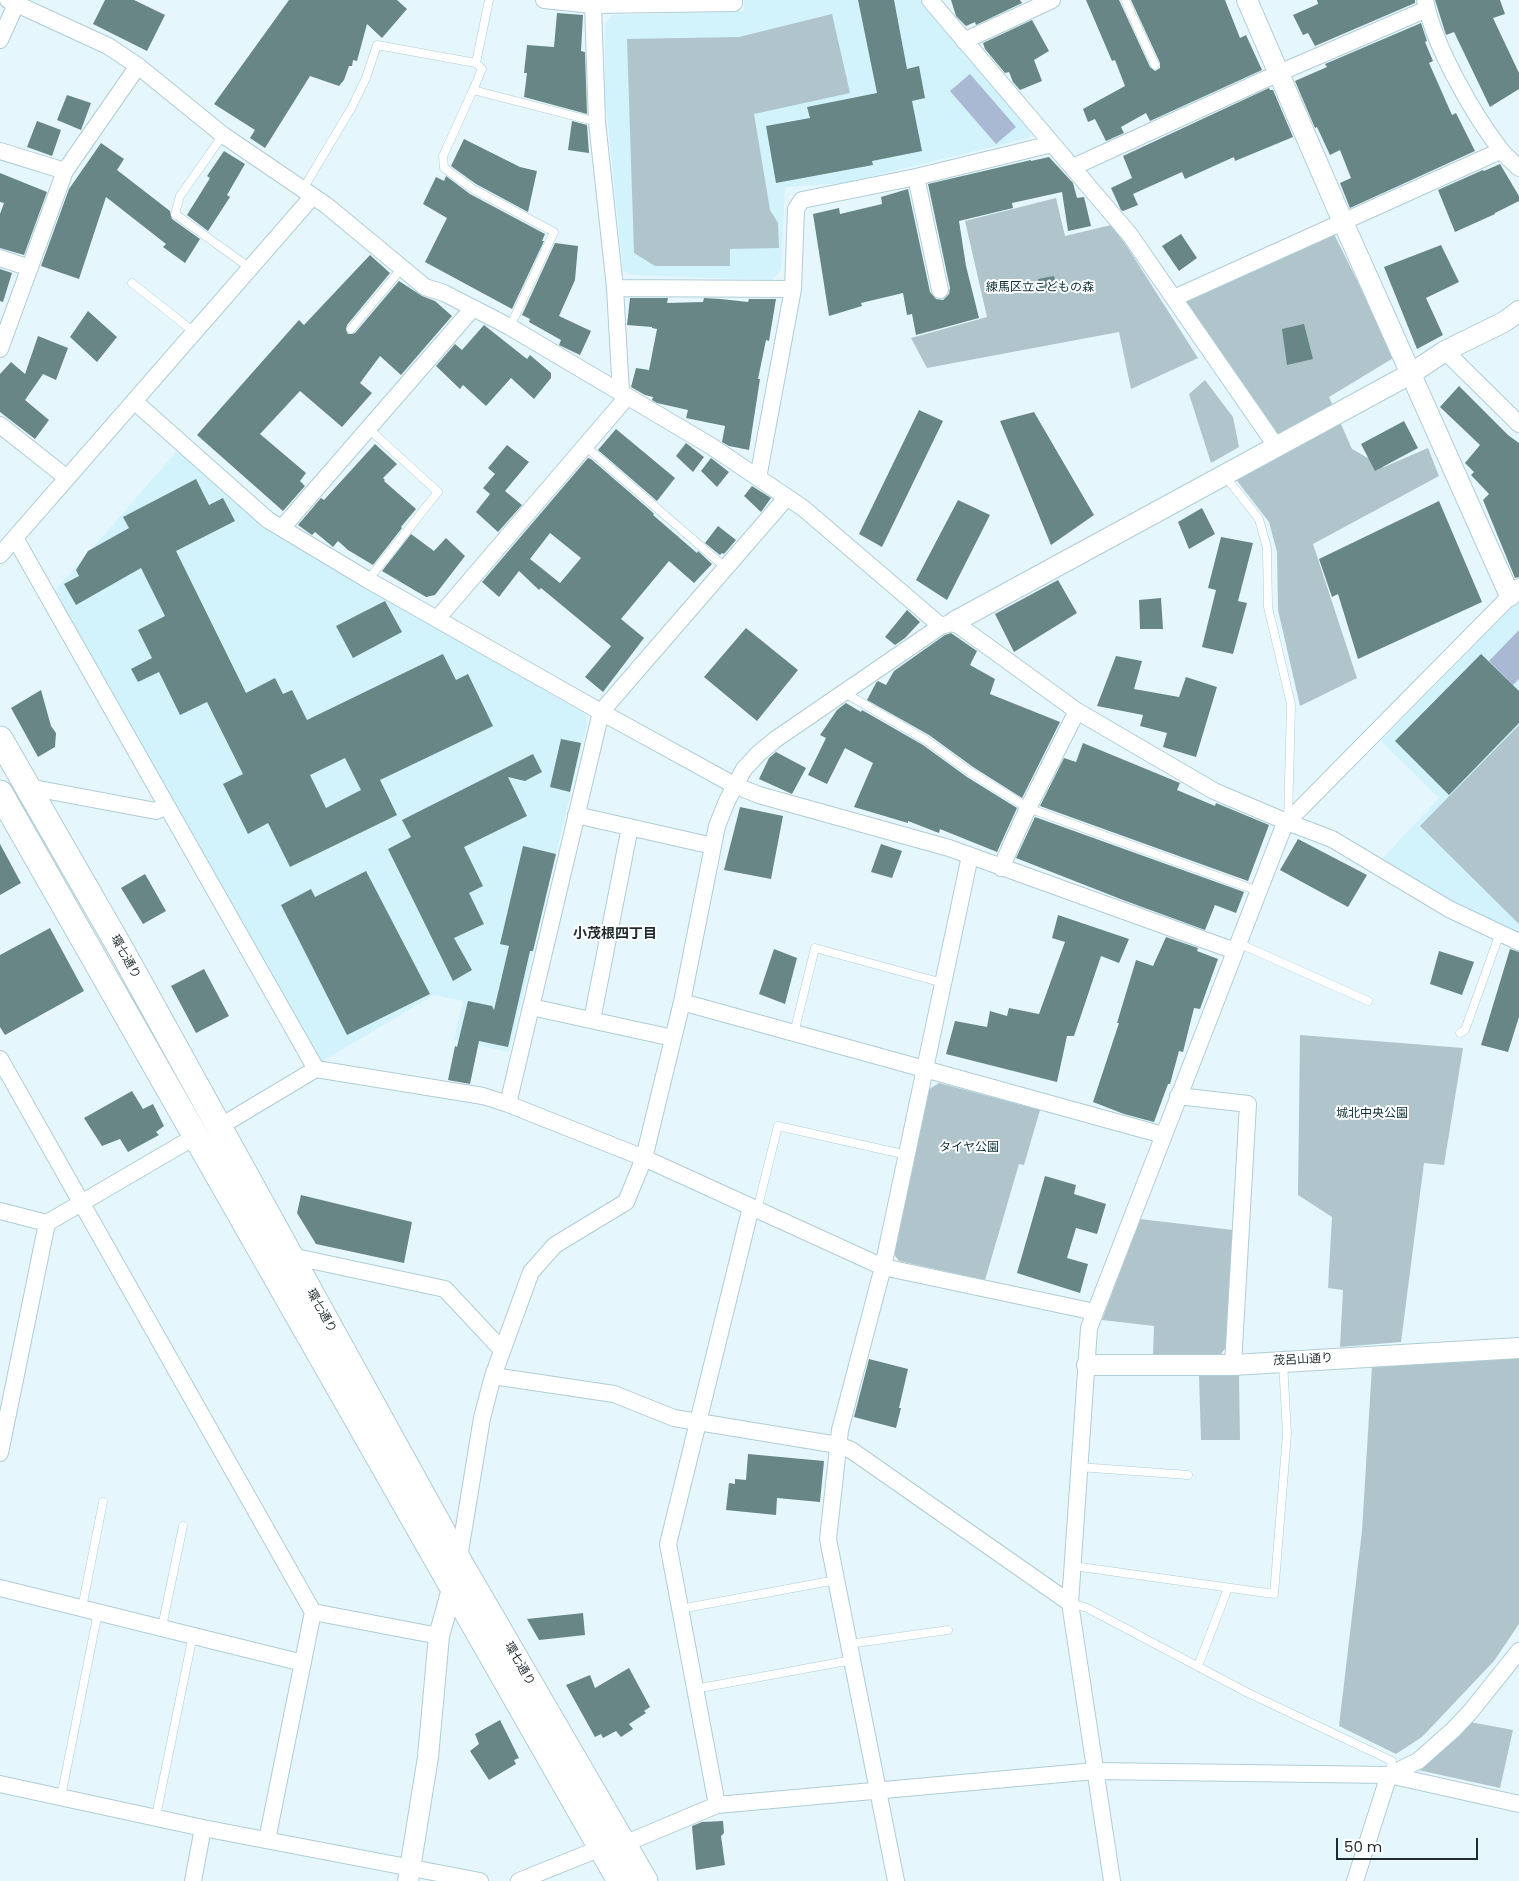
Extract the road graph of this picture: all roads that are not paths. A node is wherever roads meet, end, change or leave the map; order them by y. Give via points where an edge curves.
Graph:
1 (489, 0) edge
2 (544, 0) edge
3 (734, 0) edge
4 (930, 0) edge
5 (1052, 0) edge
6 (1125, 0) edge
7 (1247, 0) edge
8 (14, 1) edge
9 (1426, 4) edge
10 (593, 6) junction
11 (0, 40) edge
12 (964, 41) junction
13 (476, 63) junction
14 (1155, 65) dead end
15 (138, 66) junction
16 (1278, 73) junction
17 (473, 90) junction
18 (597, 122) junction
19 (223, 136) junction
20 (1052, 144) junction
21 (1500, 150) junction
22 (0, 151) edge
23 (1073, 167) junction
24 (1519, 168) edge
25 (65, 171) junction
26 (916, 177) junction
27 (308, 192) junction
28 (1343, 222) junction
29 (0, 258) edge
30 (30, 268) junction
31 (250, 268) junction
32 (402, 268) junction
33 (132, 283) dead end
34 (615, 288) junction
35 (793, 289) junction
36 (940, 290) dead end
37 (1174, 298) junction
38 (473, 308) junction
39 (1519, 312) edge
40 (510, 327) junction
41 (351, 329) dead end
42 (194, 332) junction
43 (0, 349) edge
44 (1445, 351) junction
45 (1412, 373) junction
46 (624, 395) junction
47 (134, 401) junction
48 (1519, 424) edge
49 (0, 425) edge
50 (368, 428) junction
51 (585, 446) junction
52 (1276, 446) junction
53 (1224, 475) junction
54 (67, 478) junction
55 (758, 478) junction
56 (787, 497) junction
57 (282, 528) junction
58 (15, 538) junction
59 (0, 555) edge
60 (726, 568) junction
61 (368, 580) junction
62 (1514, 591) edge
63 (437, 619) junction
64 (948, 624) junction
65 (843, 692) junction
66 (1077, 711) junction
67 (601, 712) junction
68 (0, 739) edge
69 (734, 786) junction
70 (28, 787) junction
71 (0, 793) edge
72 (167, 806) junction
73 (1028, 808) junction
74 (576, 815) junction
75 (1288, 822) junction
76 (630, 827) junction
77 (713, 846) junction
78 (970, 856) junction
79 (1001, 868) junction
80 (1258, 892) junction
81 (1500, 933) junction
82 (1519, 942) edge
83 (1236, 947) junction
84 (943, 983) junction
85 (1368, 1001) dead end
86 (682, 1002) junction
87 (531, 1007) junction
88 (592, 1020) junction
89 (794, 1033) junction
90 (1460, 1033) dead end
91 (673, 1038) junction
92 (0, 1059) edge
93 (316, 1069) junction
94 (925, 1070) junction
95 (1178, 1096) junction
96 (508, 1104) junction
97 (219, 1127) junction
98 (1163, 1135) junction
99 (196, 1136) junction
100 (907, 1155) junction
101 (644, 1158) junction
102 (82, 1202) junction
103 (754, 1208) junction
104 (0, 1211) edge
105 (47, 1223) junction
106 (291, 1256) junction
107 (883, 1267) junction
108 (1095, 1312) junction
109 (1519, 1348) edge
110 (502, 1350) junction
111 (1283, 1361) junction
112 (1087, 1365) junction
113 (1233, 1365) junction
114 (493, 1376) junction
115 (698, 1423) junction
116 (838, 1445) junction
117 (0, 1453) edge
118 (1079, 1467) junction
119 (1188, 1475) dead end
120 (104, 1502) dead end
121 (183, 1526) dead end
122 (459, 1562) junction
123 (1073, 1566) junction
124 (836, 1580) junction
125 (0, 1588) edge
126 (1228, 1588) junction
127 (452, 1589) junction
128 (1070, 1603) junction
129 (680, 1609) junction
130 (90, 1610) junction
131 (314, 1612) junction
132 (162, 1627) junction
133 (948, 1630) dead end
134 (193, 1635) junction
135 (439, 1636) junction
136 (1519, 1651) edge
137 (850, 1652) junction
138 (304, 1662) junction
139 (1198, 1666) junction
140 (695, 1689) junction
141 (1095, 1771) junction
142 (1389, 1774) junction
143 (0, 1784) edge
144 (878, 1791) junction
145 (61, 1798) junction
146 (1519, 1804) edge
147 (717, 1805) junction
148 (156, 1816) junction
149 (203, 1828) junction
150 (267, 1840) junction
151 (613, 1846) junction
152 (410, 1874) edge
153 (193, 1881) edge
154 (480, 1881) edge
155 (519, 1881) edge
156 (620, 1881) edge
157 (645, 1881) edge
158 (896, 1881) edge
159 (1112, 1881) edge
160 (1355, 1881) edge

1 - 13 lane
2 - 10 street
3 - 10 street via 734,3
4 - 12 street
5 - 12 street
6 - 14 lane
7 - 16 street
8 - 11 street
8 - 15 street via 108,46
9 - 16 street
9 - 21 street via 1444,55
10 - 18 street
12 - 20 street
13 - 17 lane via 482,69
13 - 27 lane via 377,44 366,78
15 - 19 street
15 - 25 street
16 - 23 street
16 - 28 street
17 - 18 lane
17 - 40 lane via 443,156 444,168 473,189 554,232
18 - 34 street
19 - 27 street
19 - 31 lane via 180,196 175,214
20 - 23 street
20 - 26 street
21 - 24 street
21 - 28 street
22 - 25 street
23 - 37 street via 1130,235
25 - 30 street
26 - 35 street via 802,200 796,209
26 - 36 street
27 - 31 street
27 - 32 street
28 - 37 street
28 - 45 street
29 - 30 street
30 - 43 street
31 - 42 street
32 - 38 street via 425,286
32 - 41 lane
33 - 42 lane
34 - 35 street
34 - 46 street
35 - 55 street
37 - 52 street
38 - 40 street
38 - 50 street
39 - 44 street
40 - 46 street
42 - 47 street
44 - 45 street
44 - 48 street
45 - 52 street
45 - 62 street
46 - 51 street
46 - 55 street
47 - 54 street
47 - 57 street via 268,520
49 - 54 street
50 - 57 street
50 - 61 lane via 438,492
51 - 60 lane
51 - 63 street
52 - 53 street
53 - 64 street
53 - 75 lane via 1258,519 1267,548 1268,607 1291,704
54 - 58 street
55 - 56 street
56 - 60 street
56 - 64 street
57 - 61 street
58 - 59 street
58 - 72 street
60 - 67 street
61 - 63 street
62 - 75 street
63 - 67 street
64 - 65 street
64 - 66 street
65 - 69 street via 770,743 744,769
65 - 73 lane via 926,740
66 - 73 street
66 - 75 street via 1214,791
67 - 69 street
67 - 74 street
68 - 70 main road, 環七通り
69 - 77 street via 717,826
69 - 78 street
70 - 72 street via 156,811
70 - 97 main road, 環七通り
71 - 99 main road, 環七通り
72 - 93 street
73 - 79 street
73 - 80 lane
74 - 76 street
74 - 87 street
75 - 80 street
75 - 81 street via 1332,839 1449,909
76 - 77 street
76 - 88 street
77 - 86 street
78 - 79 street
78 - 84 street
79 - 83 street
80 - 83 street
81 - 82 street
81 - 90 lane via 1465,1030
83 - 85 lane
83 - 95 street
84 - 89 lane via 815,948
84 - 94 street
86 - 89 street
86 - 91 street
87 - 88 street
87 - 96 street
88 - 91 street
89 - 94 street
91 - 101 street
92 - 102 street
93 - 96 street via 482,1096
93 - 97 street
94 - 98 street
94 - 100 street
95 - 98 street
95 - 113 street via 1248,1104
96 - 101 street
97 - 106 main road, 環七通り
98 - 108 street
99 - 102 street
99 - 127 main road, 環七通り
100 - 103 lane via 778,1126
100 - 107 street
101 - 103 street
101 - 110 street via 626,1202 555,1245 532,1272
102 - 105 street
102 - 131 street
103 - 107 street
103 - 115 street
104 - 105 street
105 - 117 street
106 - 110 street via 445,1289
106 - 122 main road, 環七通り
107 - 108 street
107 - 116 street
108 - 112 street via 1089,1328
109 - 111 street, 茂呂山通り
110 - 114 street
111 - 113 street, 茂呂山通り
111 - 126 lane via 1287,1434 1274,1594
112 - 113 street, 茂呂山通り
112 - 118 street
114 - 115 street via 614,1394 674,1418
114 - 122 street via 475,1456
115 - 116 street
115 - 129 street via 668,1544
116 - 124 street via 828,1539
116 - 128 street via 851,1450
118 - 119 lane
118 - 123 street
120 - 130 lane
121 - 132 lane
122 - 127 street
122 - 151 main road, 環七通り
123 - 126 lane
123 - 128 street
124 - 129 lane
124 - 137 street
125 - 130 street
126 - 139 lane
127 - 135 street
127 - 151 main road, 環七通り
128 - 139 lane via 1086,1608
128 - 141 street
129 - 140 street
130 - 132 street
130 - 145 lane
131 - 135 street
131 - 138 street
132 - 134 street
133 - 137 lane
134 - 138 street
134 - 148 lane
135 - 152 street via 428,1757
136 - 142 street via 1452,1730 1418,1761
137 - 140 lane
137 - 144 street
138 - 150 street
139 - 142 lane via 1392,1761
140 - 147 street
141 - 142 street
141 - 144 street
141 - 159 street
142 - 146 street
142 - 160 street
143 - 145 street
144 - 147 street
144 - 158 street
145 - 148 street
147 - 151 street
148 - 149 street
149 - 150 street
149 - 153 street
150 - 152 street
151 - 155 street
151 - 156 main road, 環七通り
151 - 157 main road, 環七通り
152 - 154 street

